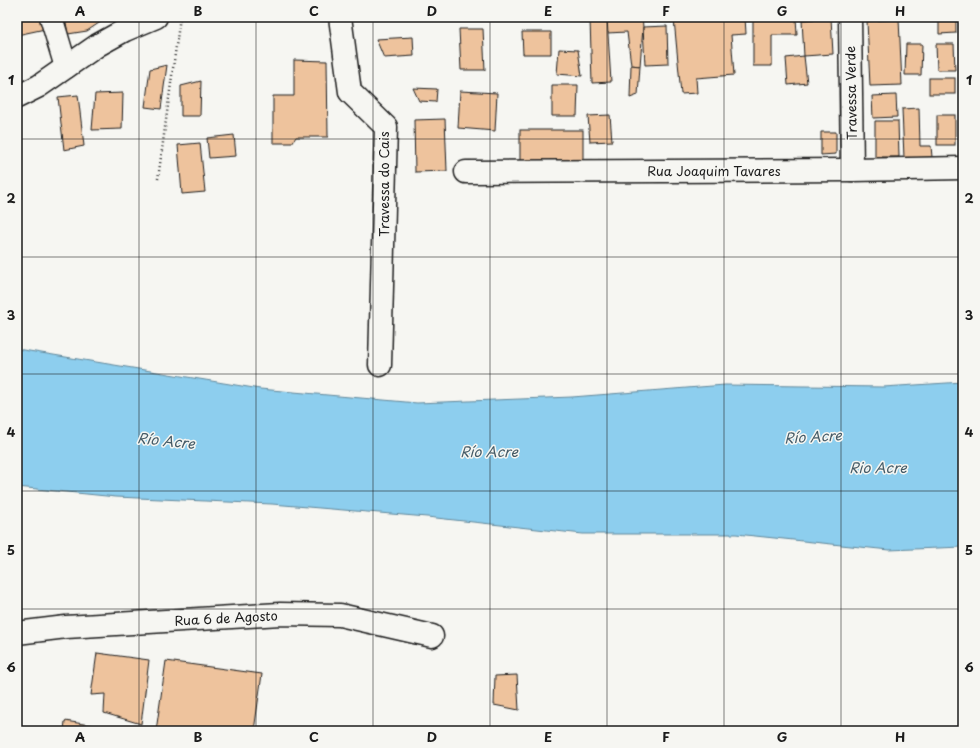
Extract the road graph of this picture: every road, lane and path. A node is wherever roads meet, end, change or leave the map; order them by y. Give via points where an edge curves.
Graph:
1 (51, 17) edge
2 (156, 17) edge
3 (180, 17) edge
4 (340, 17) edge
5 (850, 17) edge
6 (66, 67) junction
7 (17, 97) edge
8 (963, 168) edge
9 (852, 170) junction
10 (466, 172) dead end
11 (158, 180) dead end
12 (380, 365) dead end
13 (17, 633) edge
14 (432, 636) dead end

1 - 6 street
2 - 6 street via 125,30
3 - 11 path
4 - 12 street, Travessa do Cais via 350,92 386,127
5 - 9 street, Travessa Verde
6 - 7 street via 39,86
8 - 9 street, Rua Joaquim Tavares
9 - 10 street, Rua Joaquim Tavares
13 - 14 street, Rua 6 de Agosto via 66,627 280,614 340,615

